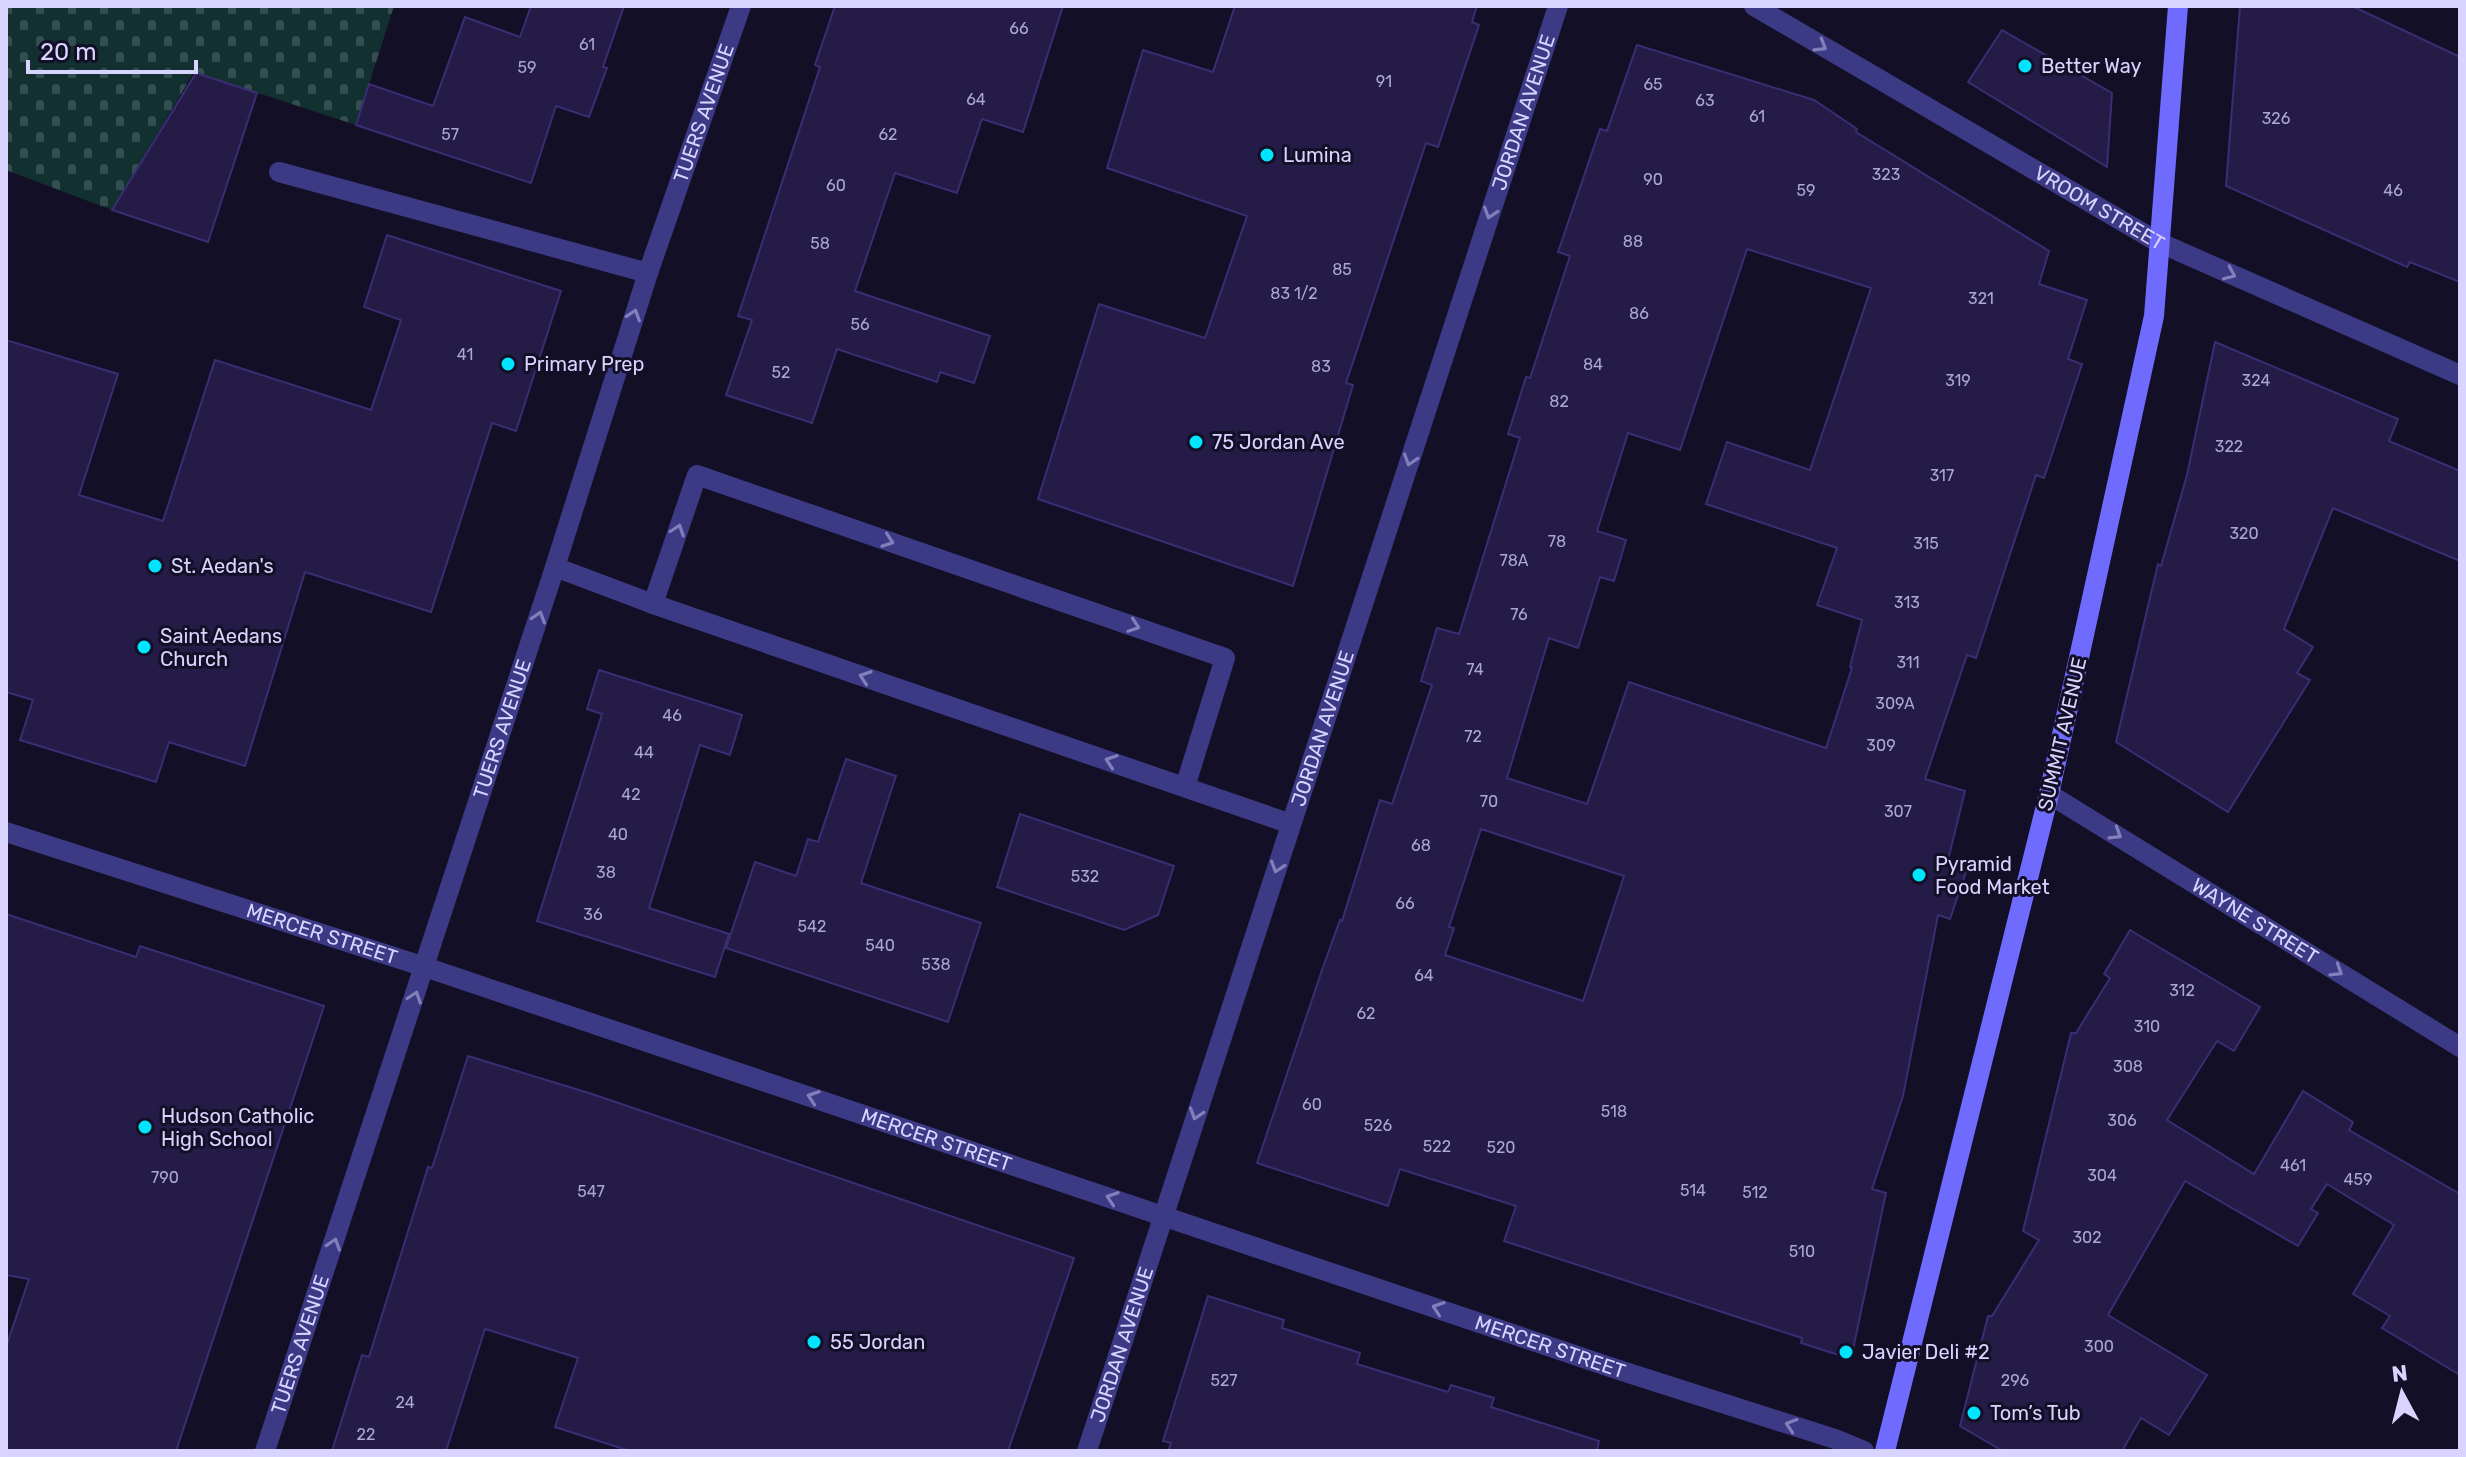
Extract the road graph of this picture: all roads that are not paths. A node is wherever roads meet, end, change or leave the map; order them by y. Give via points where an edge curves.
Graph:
1 (741, 6) edge
2 (1558, 6) edge
3 (1754, 6) edge
4 (2178, 6) edge
5 (279, 172) dead end
6 (2158, 242) junction
7 (648, 273) junction
8 (2460, 375) edge
9 (555, 567) junction
10 (653, 604) junction
11 (1185, 787) junction
12 (2049, 794) junction
13 (1291, 824) junction
14 (6, 832) edge
15 (425, 967) junction
16 (2460, 1047) edge
17 (1163, 1215) junction
18 (265, 1451) edge
19 (1087, 1451) edge
20 (1864, 1451) edge
21 (1885, 1451) edge

1 - 7 street, TUERS AVENUE
2 -> 13 street, JORDAN AVENUE
3 -> 6 street, VROOM STREET
4 - 6 main road, SUMMIT AVENUE
5 - 7 street
6 -> 8 street, VROOM STREET
6 - 12 main road, SUMMIT AVENUE via 2154,316
9 -> 7 street, TUERS AVENUE
9 - 10 street
15 -> 9 street, TUERS AVENUE
11 -> 10 street
10 -> 11 street via 697,475 712,480 1225,658
11 - 13 street
12 -> 16 street, WAYNE STREET
12 - 21 main road, SUMMIT AVENUE
13 -> 17 street, JORDAN AVENUE
14 - 15 street, MERCER STREET
17 -> 15 street, MERCER STREET
18 -> 15 street, TUERS AVENUE
17 - 19 street, JORDAN AVENUE
20 -> 17 street, MERCER STREET

